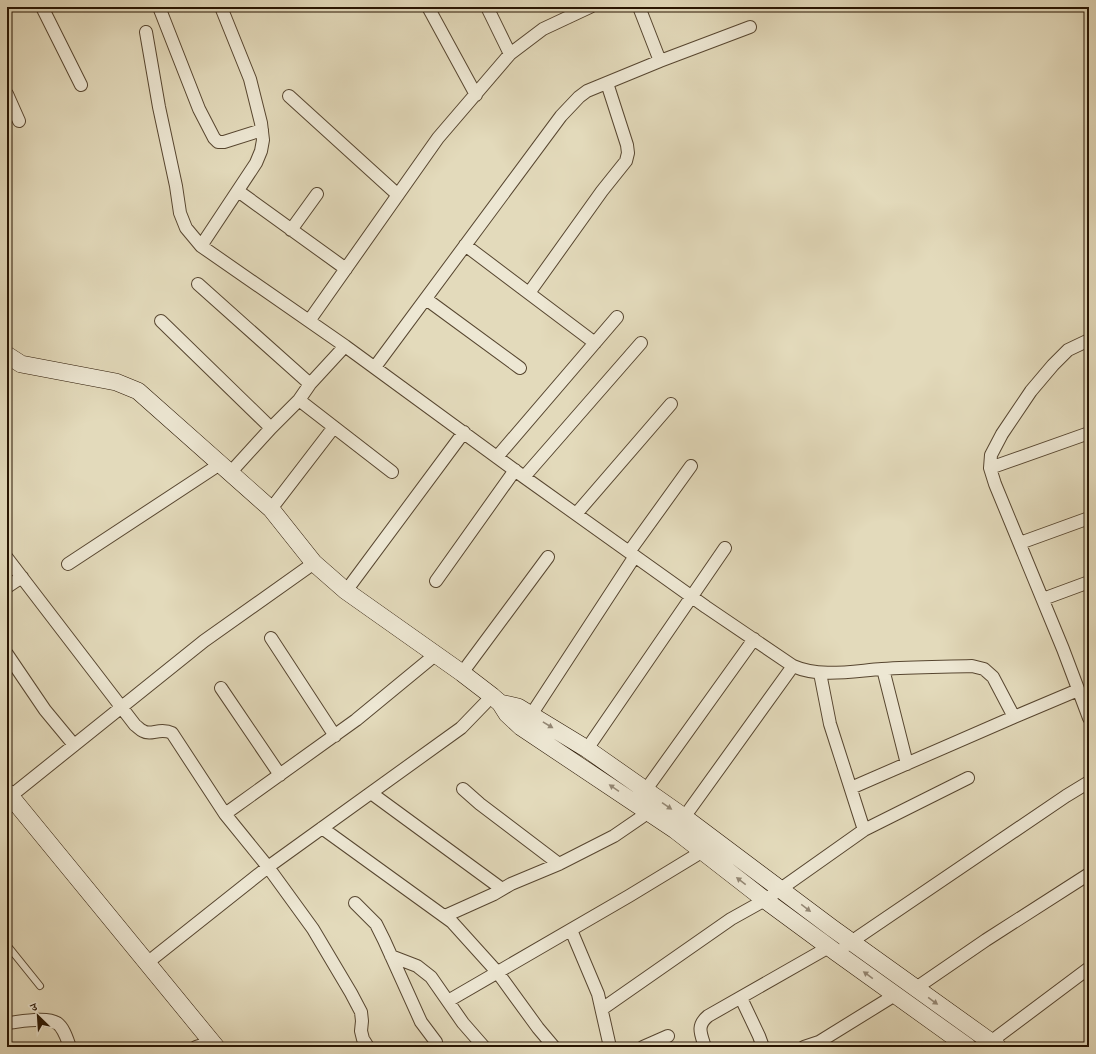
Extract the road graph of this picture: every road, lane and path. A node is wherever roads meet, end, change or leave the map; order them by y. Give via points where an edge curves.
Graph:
1 (42, 7) edge
2 (159, 7) edge
3 (221, 7) edge
4 (428, 7) edge
5 (487, 7) edge
6 (590, 7) edge
7 (639, 7) edge
8 (750, 27) dead end
9 (146, 32) dead end
10 (510, 54) junction
11 (660, 61) junction
12 (607, 83) junction
13 (81, 84) dead end
14 (7, 94) edge
15 (476, 94) junction
16 (289, 96) dead end
17 (19, 121) dead end
18 (262, 130) junction
19 (238, 191) junction
20 (317, 194) dead end
21 (398, 195) junction
22 (292, 230) junction
23 (201, 246) junction
24 (465, 246) junction
25 (346, 268) junction
26 (198, 284) dead end
27 (529, 293) junction
28 (426, 299) junction
29 (617, 317) dead end
30 (309, 320) junction
31 (161, 321) dead end
32 (1089, 340) edge
33 (594, 343) junction
34 (641, 343) dead end
35 (345, 346) junction
36 (7, 355) edge
37 (375, 367) junction
38 (520, 368) dead end
39 (310, 384) junction
40 (299, 400) junction
41 (671, 404) dead end
42 (334, 427) junction
43 (270, 428) junction
44 (464, 432) junction
45 (1089, 433) edge
46 (497, 457) junction
47 (692, 466) dead end
48 (225, 468) junction
49 (990, 468) junction
50 (392, 472) dead end
51 (520, 473) junction
52 (271, 508) junction
53 (576, 514) junction
54 (1089, 518) edge
55 (1020, 543) junction
56 (725, 548) dead end
57 (632, 554) junction
58 (548, 557) dead end
59 (7, 558) edge
60 (314, 563) junction
61 (68, 564) dead end
62 (22, 577) junction
63 (436, 581) dead end
64 (1089, 582) edge
65 (7, 587) edge
66 (346, 592) junction
67 (691, 596) junction
68 (1043, 599) junction
69 (271, 638) dead end
70 (754, 639) junction
71 (7, 654) edge
72 (435, 655) junction
73 (793, 666) junction
74 (883, 669) junction
75 (462, 673) junction
76 (820, 673) junction
77 (221, 688) dead end
78 (1078, 690) junction
79 (496, 699) junction
80 (122, 707) junction
81 (531, 715) junction
82 (1014, 717) junction
83 (1089, 718) edge
84 (335, 736) junction
85 (74, 745) junction
86 (587, 749) junction
87 (907, 764) junction
88 (280, 775) junction
89 (968, 778) dead end
90 (1089, 782) edge
91 (851, 788) junction
92 (463, 789) dead end
93 (646, 791) junction
94 (371, 793) junction
95 (8, 796) edge
96 (649, 812) junction
97 (225, 814) junction
98 (680, 824) junction
99 (322, 828) junction
100 (864, 830) junction
101 (703, 851) junction
102 (559, 864) junction
103 (268, 867) junction
104 (1089, 874) edge
105 (779, 888) junction
106 (502, 889) junction
107 (765, 900) junction
108 (355, 903) dead end
109 (445, 916) junction
110 (571, 930) junction
111 (850, 941) junction
112 (7, 945) edge
113 (833, 950) junction
114 (392, 956) junction
115 (147, 963) junction
116 (1089, 968) edge
117 (498, 973) junction
118 (40, 986) dead end
119 (916, 988) junction
120 (895, 995) junction
121 (741, 998) junction
122 (448, 1002) junction
123 (602, 1009) junction
124 (7, 1023) edge
125 (975, 1031) junction
126 (668, 1036) dead end
127 (214, 1044) edge
128 (991, 1045) edge
129 (962, 1046) edge
130 (70, 1047) edge
131 (196, 1047) edge
132 (368, 1047) edge
133 (437, 1047) edge
134 (484, 1047) edge
135 (554, 1047) edge
136 (610, 1047) edge
137 (643, 1047) edge
138 (705, 1047) edge
139 (763, 1047) edge
140 (804, 1047) edge

1 - 13 street
2 - 18 street via 199,109 214,138 218,142 224,142
3 - 18 street via 250,79
4 - 15 street
5 - 10 street
6 - 10 street via 542,29
7 - 11 street
8 - 11 street
9 - 23 street via 180,213 186,228
10 - 15 street
11 - 12 street
12 - 24 street via 583,94 561,116
12 - 27 street via 627,145 626,161
14 - 17 street
15 - 21 street via 438,138
16 - 21 street
18 - 19 street via 261,151
19 - 22 street
19 - 23 street
20 - 22 street
21 - 25 street
22 - 25 street
23 - 30 street
24 - 27 street
24 - 28 street
25 - 30 street
26 - 39 street
27 - 33 street
28 - 37 street
28 - 38 street
29 - 33 street
30 - 35 street
31 - 43 street
32 - 49 street via 1068,350 1031,391 1002,434 991,455
33 - 46 street
34 - 51 street
35 - 37 street
35 - 39 street
36 - 48 street via 21,364 116,382 138,391
37 - 44 street
39 - 40 street
40 - 42 street
40 - 43 street
41 - 53 street
42 - 50 street
42 - 52 street
43 - 48 street
44 - 46 street
44 - 66 street
45 - 49 street
46 - 51 street
47 - 57 street
48 - 52 street
48 - 61 street
49 - 55 street
51 - 53 street
51 - 63 street
52 - 60 street
53 - 57 street
54 - 55 street
55 - 68 street
56 - 67 street
57 - 67 street
57 - 81 street
58 - 75 street
59 - 62 street
60 - 66 street
60 - 80 street via 204,641
62 - 65 street
62 - 80 street
64 - 68 street
66 - 72 street
67 - 70 street
67 - 86 street
68 - 78 street
69 - 84 street
70 - 73 street
70 - 93 street
71 - 85 street via 45,710
72 - 75 street
72 - 84 street
73 - 76 street
73 - 98 street
74 - 76 street
74 - 82 street via 972,666 984,669 993,677
74 - 87 street
75 - 79 street
76 - 91 street via 830,724
77 - 88 street
78 - 82 street
78 - 83 street
79 - 81 street
79 - 94 street via 461,728
96 -> 79 street via 521,727
80 - 85 street
80 - 97 street via 143,732 166,730 172,733
81 -> 86 street
82 - 87 street
84 - 88 street
85 - 95 street
86 - 93 street
87 - 91 street
88 - 97 street
89 - 100 street
90 - 111 street
91 - 100 street
92 - 102 street
93 -> 98 street
94 - 99 street
94 - 106 street
95 - 115 street
96 - 98 street
96 - 102 street via 614,836
97 - 103 street
98 - 101 street
98 - 105 street
99 - 103 street
99 - 109 street
100 - 105 street
107 -> 101 street
101 - 110 street
102 - 106 street
103 - 115 street
103 - 132 street via 313,930 351,993 361,1012 361,1031
104 - 119 street
105 - 107 street
105 -> 111 street
106 - 109 street
107 - 113 street
107 - 123 street via 731,919
108 - 114 street via 376,924
109 - 117 street
110 - 117 street
110 - 123 street
111 - 113 street
111 - 119 street
112 - 118 lane
120 -> 113 street
113 - 121 street
114 - 122 street via 417,966 431,977
114 - 133 street via 421,1022
115 - 127 street
116 - 128 street
117 - 122 street
117 - 135 street
119 -> 125 street
120 - 129 street
120 - 140 street via 819,1042
121 - 138 street via 704,1020 700,1026
121 - 139 street
122 - 134 street
123 - 136 street
124 - 130 street via 40,1020 57,1023 64,1031
125 - 128 street
125 - 129 street
126 - 137 street
127 - 131 street

